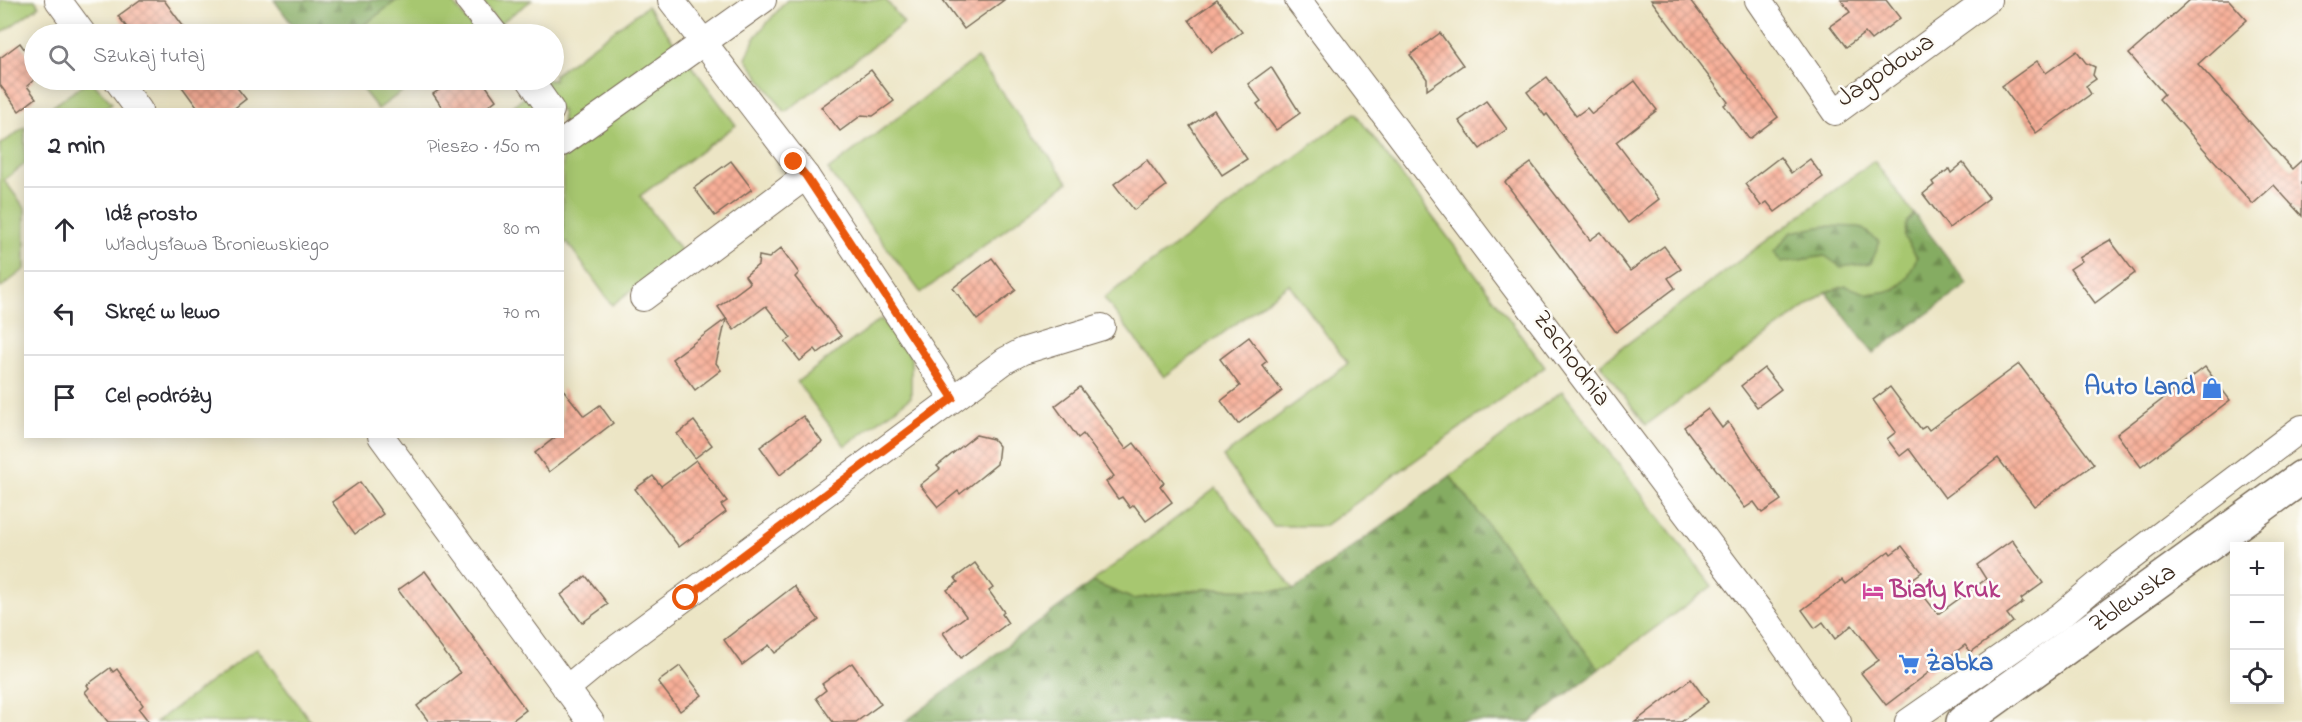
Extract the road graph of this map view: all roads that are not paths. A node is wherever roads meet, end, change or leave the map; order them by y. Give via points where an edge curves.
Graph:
1 (58, 0) edge
2 (468, 0) edge
3 (671, 0) edge
4 (763, 0) edge
5 (1298, 0) edge
6 (1758, 0) edge
7 (1988, 0) edge
8 (76, 24) edge
9 (487, 24) edge
10 (703, 43) junction
11 (124, 90) edge
12 (537, 90) edge
13 (138, 108) edge
14 (550, 108) edge
15 (565, 136) edge
16 (806, 176) junction
17 (643, 298) dead end
18 (1102, 327) dead end
19 (953, 398) junction
20 (2302, 428) edge
21 (382, 438) edge
22 (2302, 477) edge
23 (2302, 498) edge
24 (2242, 542) edge
25 (2230, 551) edge
26 (566, 689) junction
27 (591, 722) edge
28 (1838, 722) edge
29 (1908, 722) edge
30 (1963, 722) edge
31 (2002, 722) edge

1 - 8 street
2 - 9 street
3 - 10 street
4 - 10 street
5 - 28 street, Zachodnia via 1744,590
6 - 7 street, Jagodowa via 1835,112
10 - 15 street
10 - 16 street
11 - 13 street
12 - 14 street
16 - 17 street
16 - 19 street
18 - 19 street via 1023,351
19 - 26 street
20 - 29 street via 2060,616
21 - 26 street
22 - 30 main road, Zblewska
23 - 24 main road, Zblewska
25 - 31 main road, Zblewska
26 - 27 street

